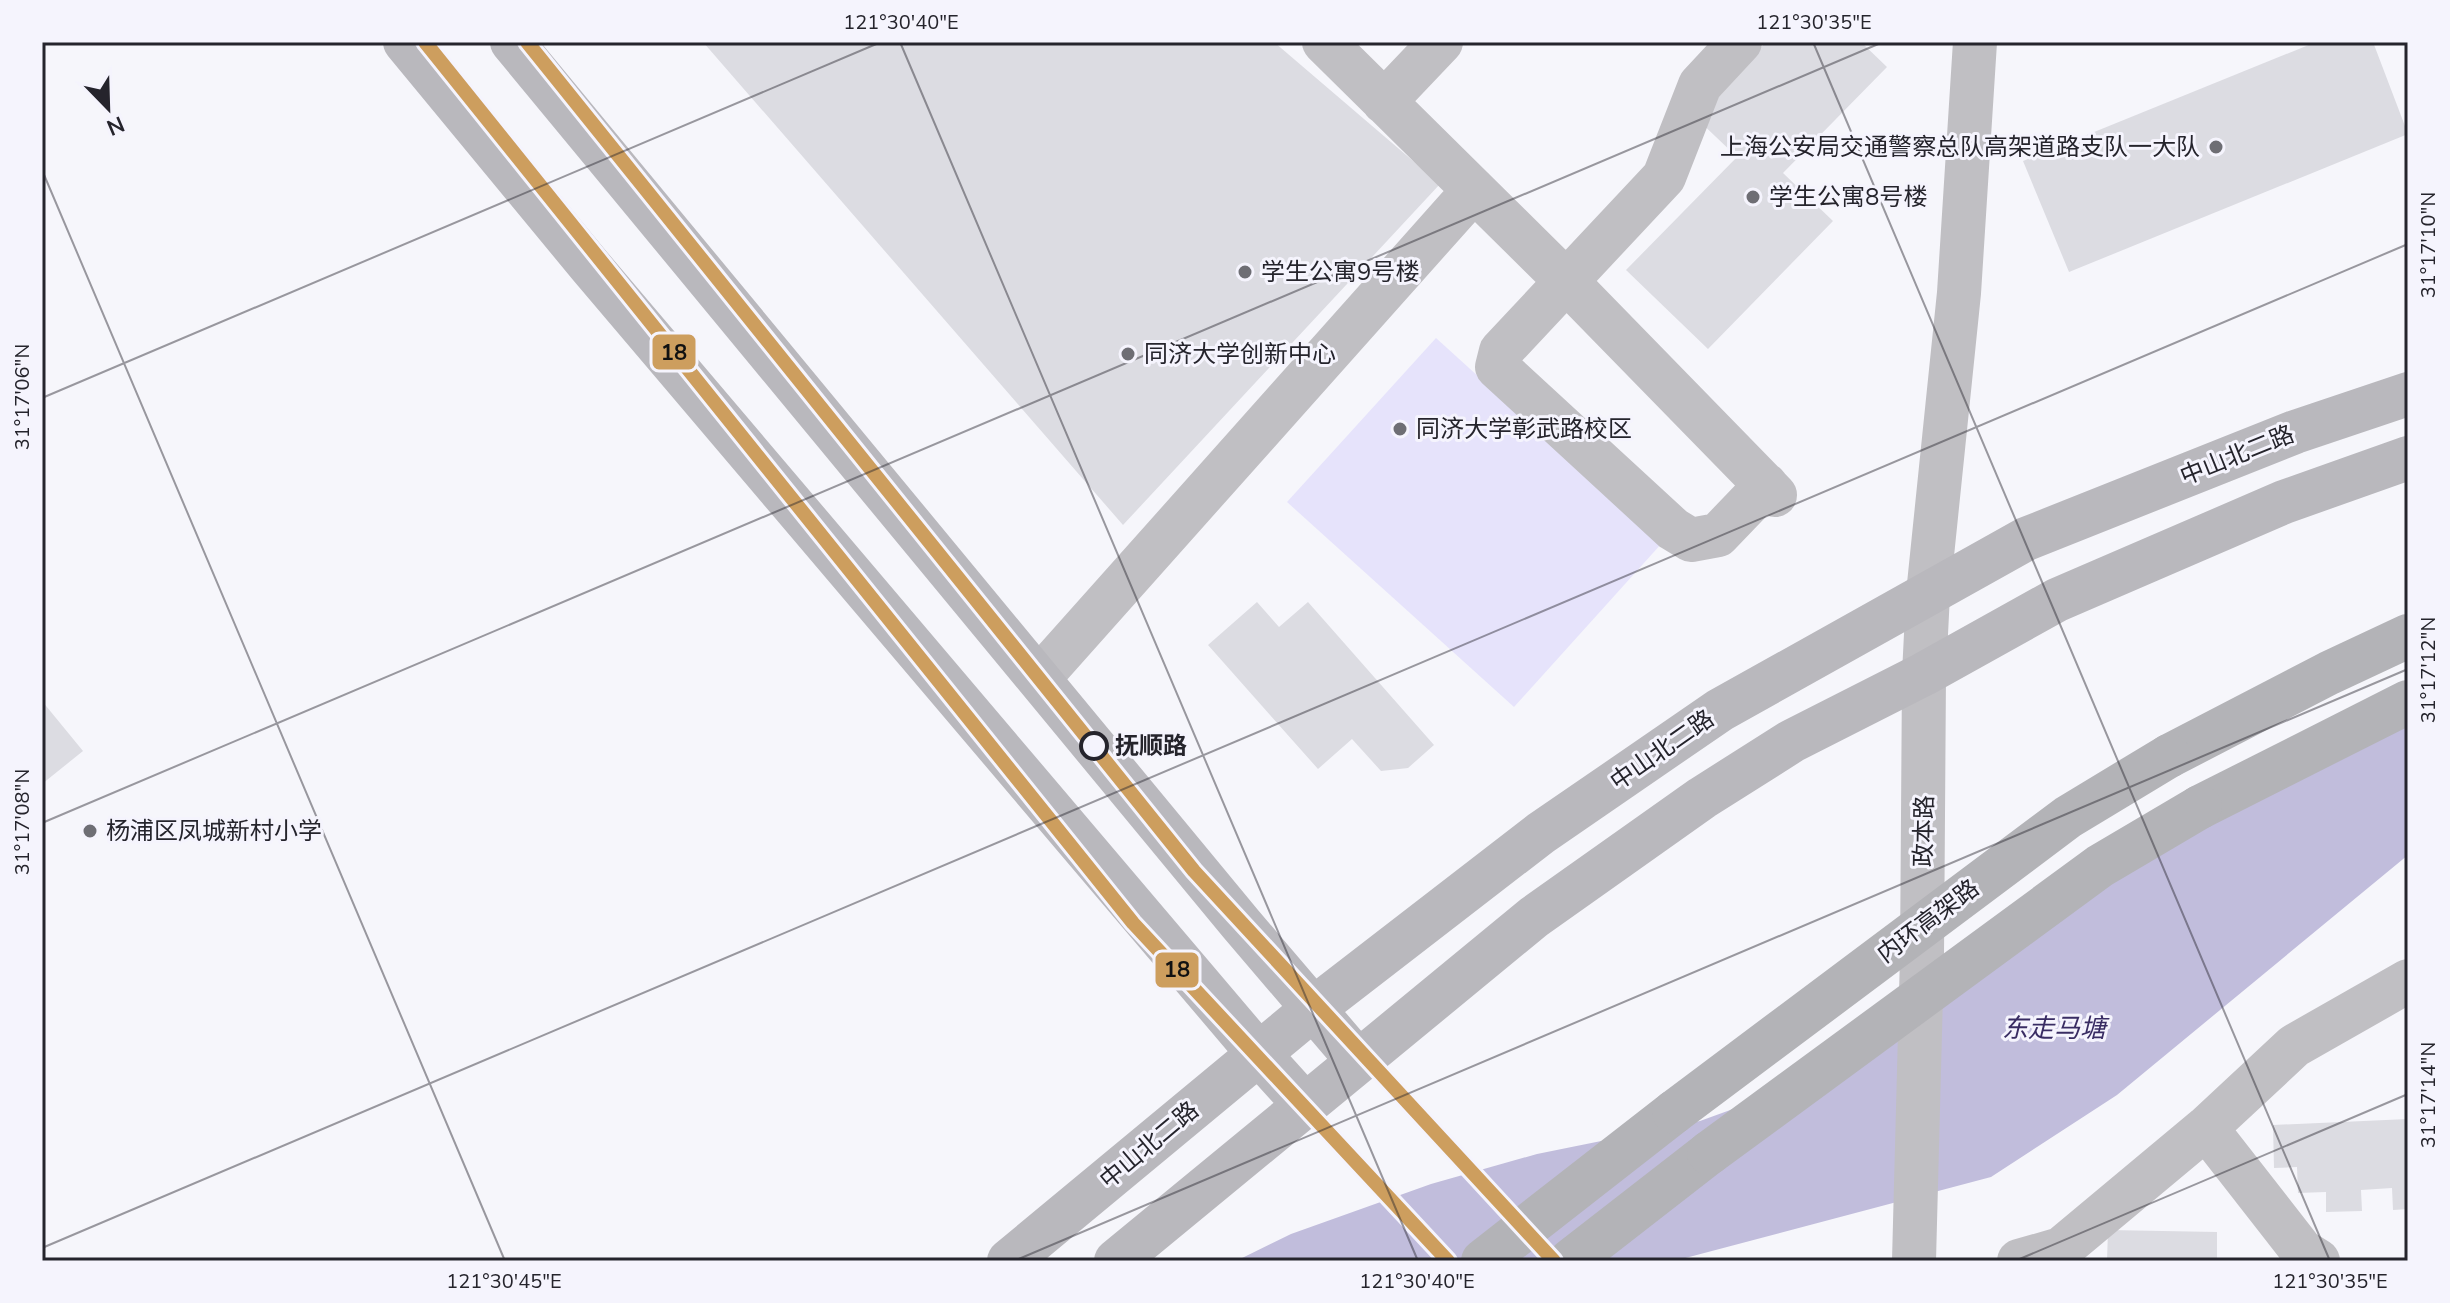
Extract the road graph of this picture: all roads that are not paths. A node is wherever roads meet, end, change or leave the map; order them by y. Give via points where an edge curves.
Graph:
1 (405, 42) edge
2 (512, 42) edge
3 (1324, 42) edge
4 (1441, 42) edge
5 (1740, 42) edge
6 (1975, 42) edge
7 (1384, 102) junction
8 (1474, 190) junction
9 (1567, 282) junction
10 (2408, 394) edge
11 (2408, 458) edge
12 (1928, 594) junction
13 (2408, 636) edge
14 (1924, 674) junction
15 (1039, 678) dead end
16 (2408, 702) edge
17 (2408, 981) edge
18 (1313, 1009) junction
19 (1258, 1053) junction
20 (1358, 1061) junction
21 (1305, 1105) junction
22 (2206, 1128) junction
23 (1009, 1261) edge
24 (1116, 1261) edge
25 (1483, 1261) edge
26 (1570, 1261) edge
27 (1914, 1261) edge
28 (2019, 1261) edge
29 (2318, 1261) edge

1 - 19 main road
2 - 18 main road
3 - 7 street
4 - 7 street
5 - 9 street via 1700,85 1664,177
6 - 12 street, 政本路 via 1959,293
7 - 8 street
8 - 9 street
8 - 15 street
9 - 9 street via 1771,490 1718,535 1691,540 1673,529 1497,367 1501,351
10 - 12 main road, 中山北二路 via 2295,432 2026,539
11 - 14 main road via 2284,502 2057,600
12 - 14 street, 政本路
12 - 18 main road, 中山北二路 via 1720,710 1541,833
13 - 25 highway, 内环高架路, bridge via 2169,756 2068,817
14 - 20 main road via 1792,741 1702,798 1534,917
14 - 27 street, 政本路
16 - 26 highway, bridge via 2200,807 2100,866
17 - 22 street via 2294,1046
18 - 19 main road, 中山北二路
18 - 20 main road
19 - 21 main road
19 - 23 main road, 中山北二路
20 - 21 main road
21 - 24 main road
22 - 28 street via 2061,1249
22 - 29 street via 2302,1251

